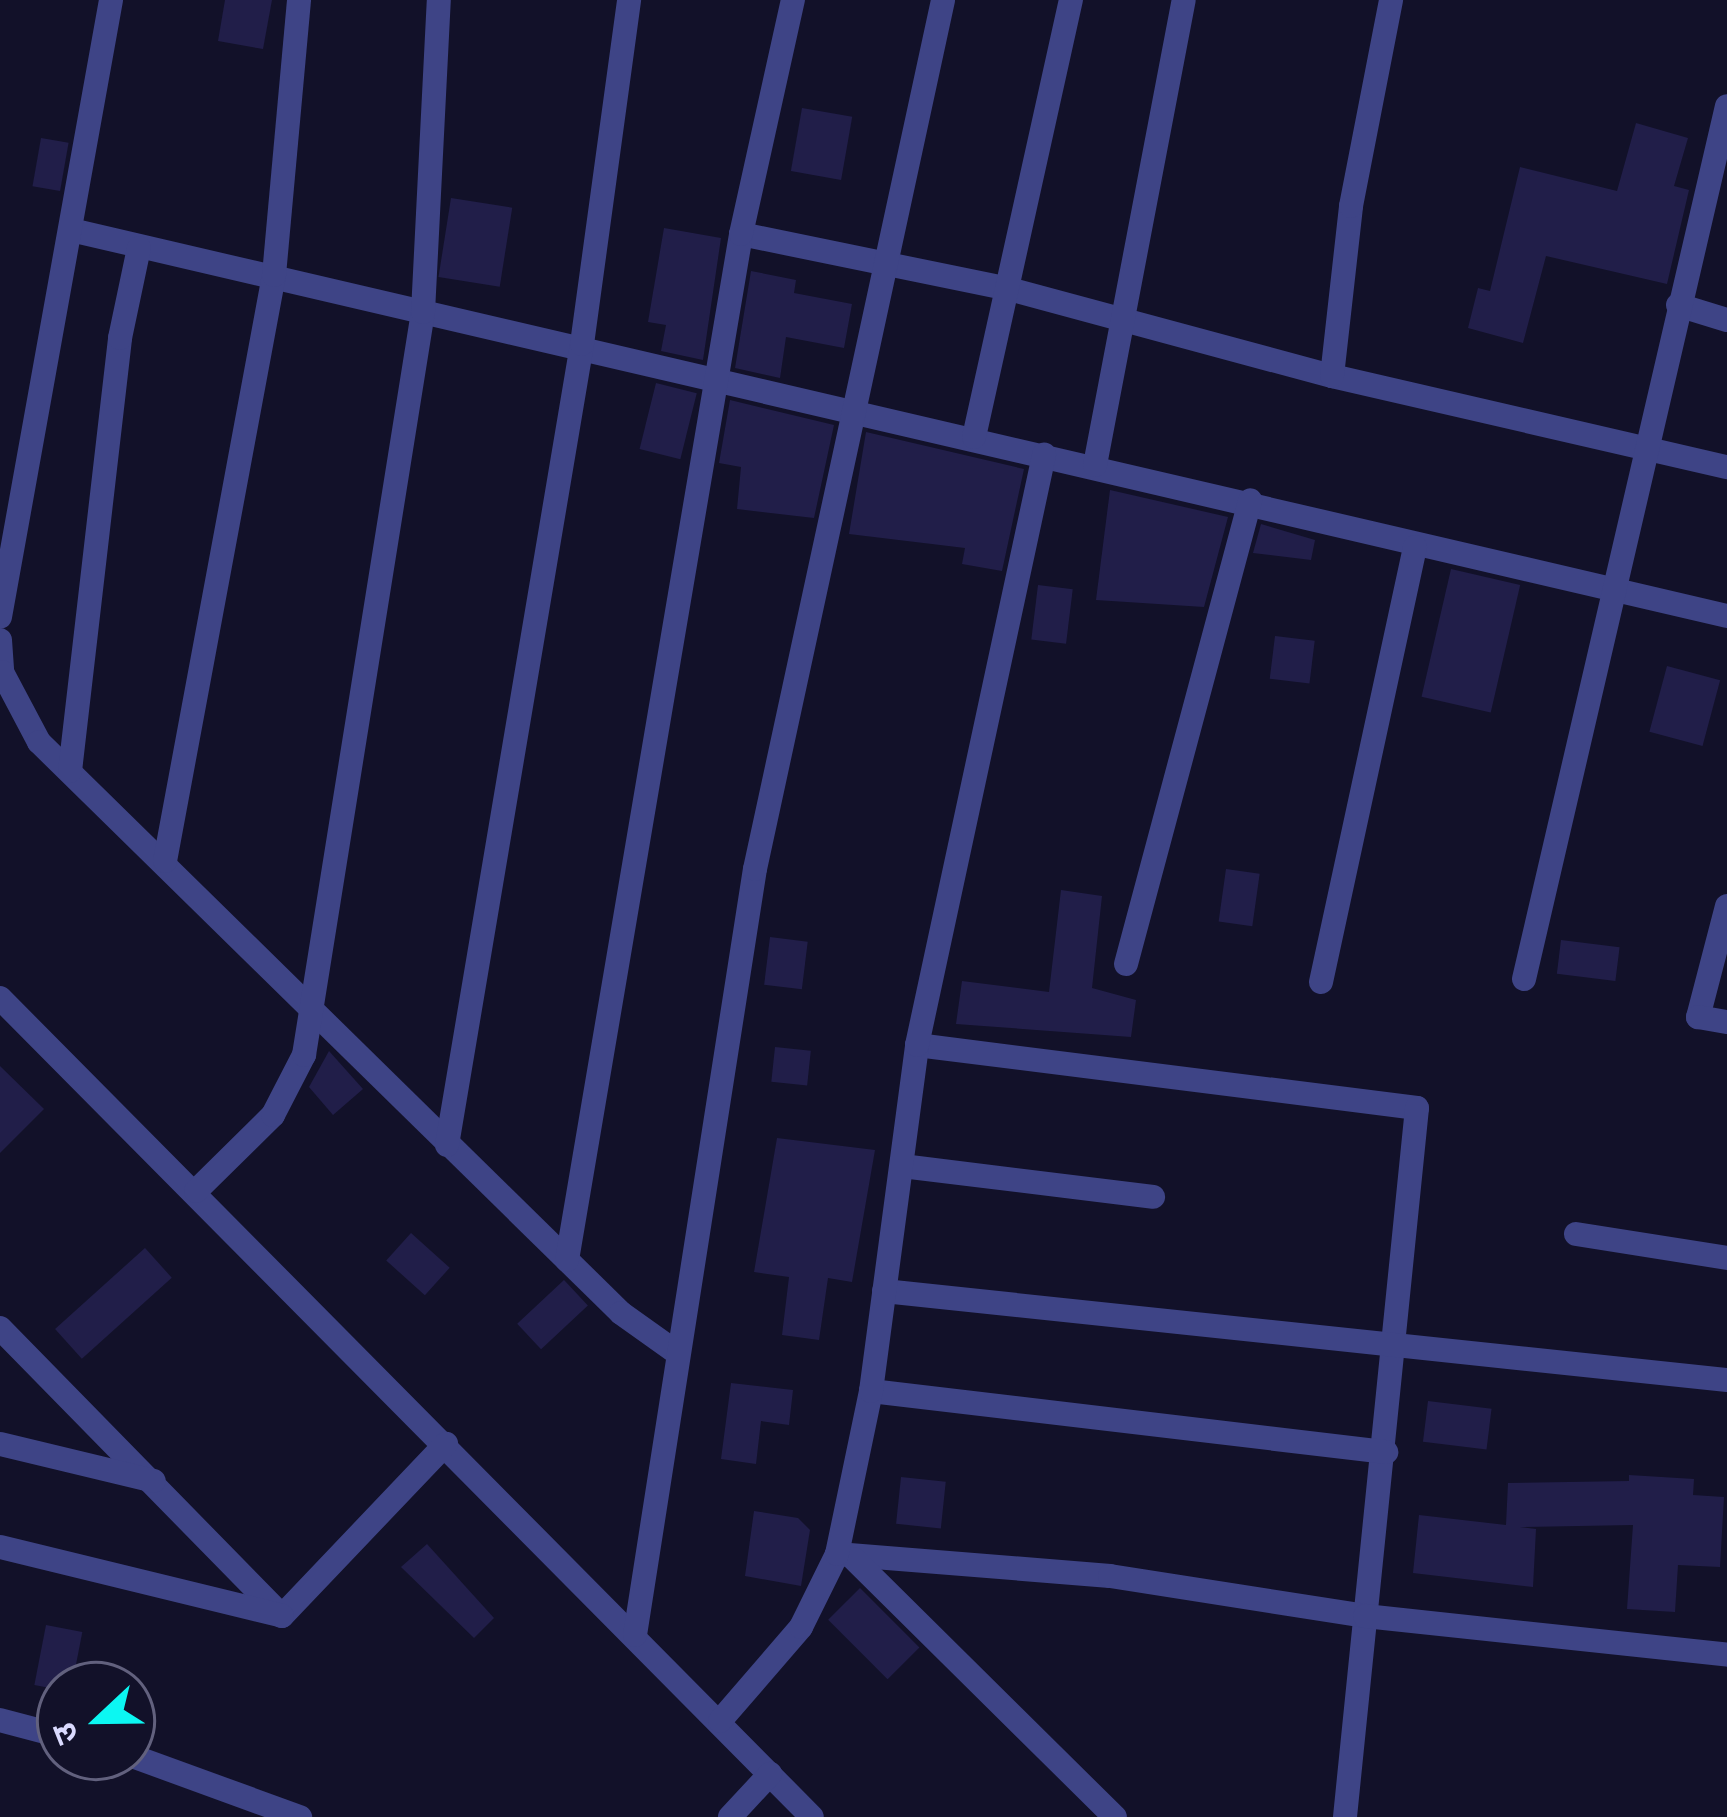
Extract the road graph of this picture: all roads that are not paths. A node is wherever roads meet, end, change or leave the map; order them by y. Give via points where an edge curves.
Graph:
1 (111, 0) edge
2 (299, 0) edge
3 (439, 0) edge
4 (629, 0) edge
5 (793, 0) edge
6 (943, 0) edge
7 (1071, 0) edge
8 (1184, 0) edge
9 (1390, 0) edge
10 (1727, 106) edge
11 (71, 230) junction
12 (741, 234) junction
13 (139, 248) junction
14 (883, 263) junction
15 (274, 275) junction
16 (1010, 290) junction
17 (1678, 305) junction
18 (423, 312) junction
19 (1120, 319) junction
20 (1727, 320) edge
21 (582, 344) junction
22 (1332, 376) junction
23 (721, 385) junction
24 (850, 407) junction
25 (974, 437) junction
26 (1645, 447) junction
27 (1044, 455) junction
28 (1095, 465) junction
29 (1727, 467) edge
30 (1250, 500) junction
31 (1415, 547) junction
32 (1609, 587) junction
33 (1727, 616) edge
34 (0, 617) edge
35 (0, 640) edge
36 (70, 771) junction
37 (165, 861) junction
38 (1727, 906) edge
39 (1126, 964) dead end
40 (1524, 980) dead end
41 (1322, 982) dead end
42 (0, 998) edge
43 (310, 1013) junction
44 (1727, 1022) edge
45 (917, 1045) junction
46 (447, 1145) junction
47 (902, 1166) junction
48 (196, 1191) junction
49 (1153, 1198) dead end
50 (1576, 1234) dead end
51 (1727, 1258) edge
52 (567, 1259) junction
53 (884, 1291) junction
54 (0, 1328) edge
55 (1397, 1340) junction
56 (11, 1348) edge
57 (677, 1352) junction
58 (1727, 1380) edge
59 (871, 1391) junction
60 (0, 1444) edge
61 (446, 1444) junction
62 (1386, 1452) junction
63 (154, 1481) junction
64 (0, 1547) edge
65 (845, 1557) junction
66 (282, 1616) junction
67 (1365, 1616) junction
68 (635, 1635) junction
69 (1727, 1655) edge
70 (0, 1720) edge
71 (720, 1721) junction
72 (36, 1730) edge
73 (156, 1765) edge
74 (770, 1774) junction
75 (300, 1817) edge
76 (730, 1817) edge
77 (812, 1817) edge
78 (1115, 1817) edge
79 (1346, 1817) edge

1 - 11 street
2 - 15 street
3 - 18 street
4 - 21 street
5 - 12 street
6 - 14 street
7 - 16 street
8 - 19 street
9 - 22 street via 1351,206
10 - 17 street
11 - 13 street
11 - 34 street
12 - 14 street
12 - 23 street
13 - 15 street
13 - 36 street via 120,338
14 - 16 street
14 - 24 street
15 - 18 street
15 - 37 street
16 - 19 street
16 - 25 street
17 - 20 street
17 - 26 street
18 - 21 street
18 - 43 street
19 - 22 street
19 - 28 street
21 - 23 street
21 - 46 street
22 - 26 street
23 - 24 street
23 - 52 street
24 - 25 street
24 - 57 street via 755,868
25 - 27 street
26 - 29 street
26 - 32 street
27 - 28 street
27 - 45 street
28 - 30 street
30 - 31 street
30 - 39 street
31 - 32 street
31 - 41 street
32 - 33 street
32 - 40 street
35 - 36 street via 2,672 20,717
36 - 37 street
37 - 43 street
38 - 44 street via 1698,1017
42 - 48 street
43 - 46 street
43 - 48 street via 304,1055 273,1115
45 - 47 street
45 - 55 street via 1417,1108
46 - 52 street
47 - 49 street
47 - 53 street
48 - 61 street
50 - 51 street
52 - 57 street via 621,1313
53 - 55 street
53 - 59 street
54 - 56 street
55 - 58 street
55 - 62 street
56 - 63 street
57 - 68 street
59 - 62 street
59 - 65 street
60 - 63 street
61 - 66 street
61 - 68 street
62 - 67 street
63 - 66 street
64 - 66 street
65 - 67 street via 1110,1576
65 - 71 street via 801,1627
65 - 78 street
67 - 69 street
67 - 79 street
68 - 71 street
70 - 72 street
71 - 74 street
73 - 75 street
74 - 76 street
74 - 77 street

